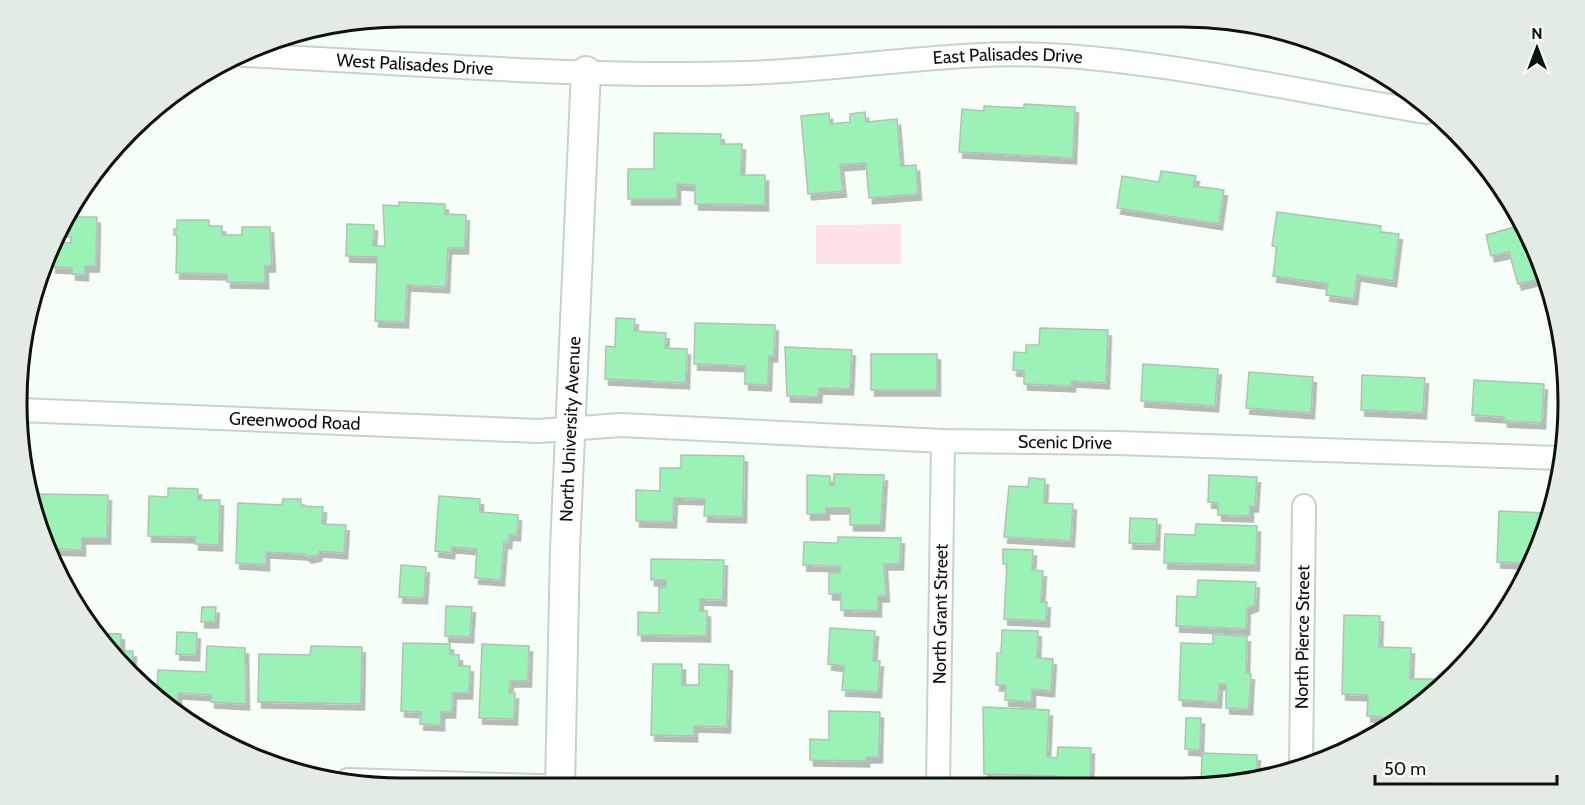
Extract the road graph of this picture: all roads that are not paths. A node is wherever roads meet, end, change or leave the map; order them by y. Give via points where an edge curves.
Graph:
1 (258, 57) edge
2 (586, 71) junction
3 (1418, 111) edge
4 (27, 410) edge
5 (570, 429) junction
6 (943, 441) junction
7 (1554, 458) edge
8 (1304, 506) dead end
9 (1301, 759) edge
10 (563, 778) edge
11 (938, 778) edge

1 - 2 street, West Palisades Drive
2 - 3 street, East Palisades Drive via 747,73 956,55 1064,56 1161,66
2 - 5 street, North University Avenue
4 - 5 street, Greenwood Road via 538,431
5 - 6 street, Scenic Drive via 621,425
5 - 10 street, North University Avenue
6 - 7 street, Scenic Drive
6 - 11 street, North Grant Street
8 - 9 street, North Pierce Street

